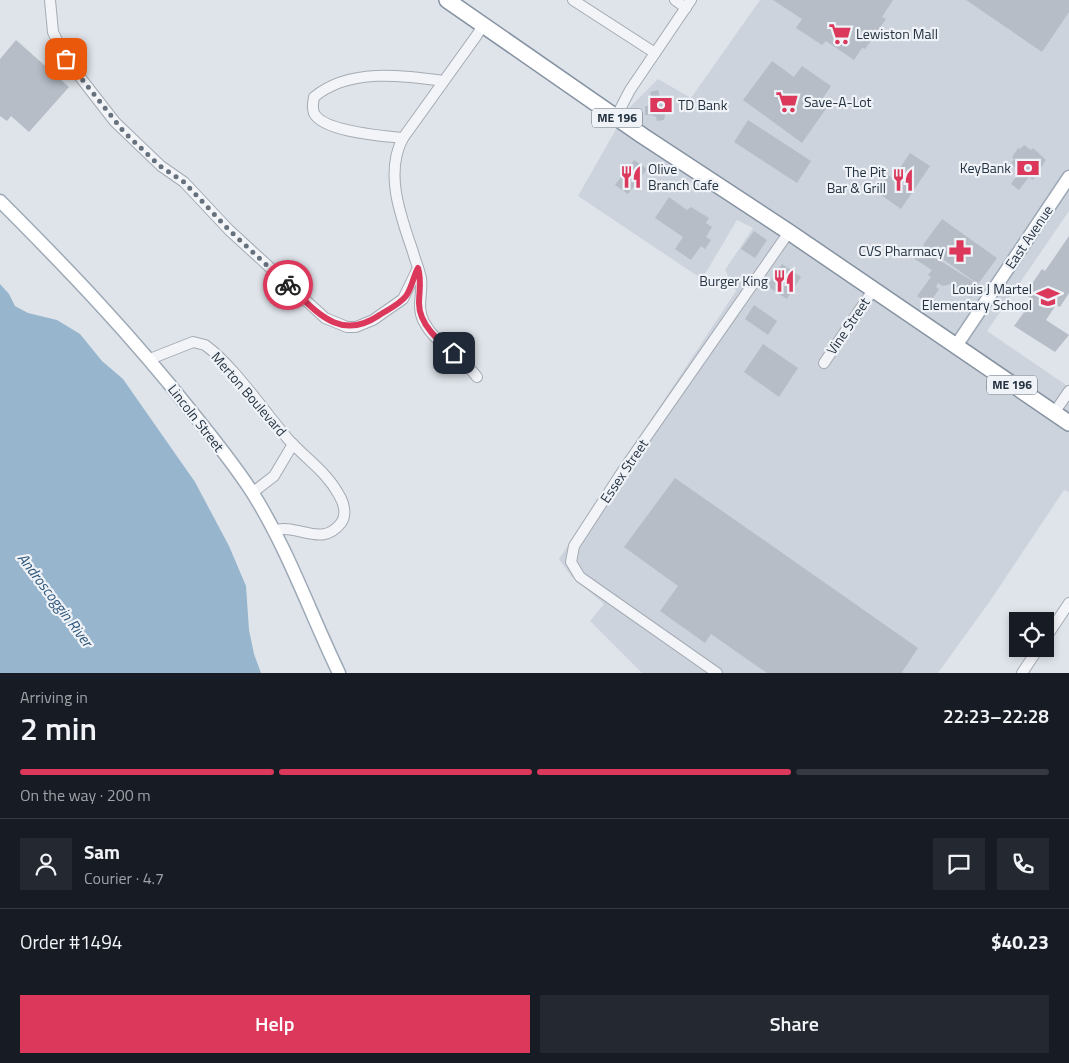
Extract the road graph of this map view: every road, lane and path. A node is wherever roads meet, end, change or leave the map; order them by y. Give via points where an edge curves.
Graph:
1 (50, 0) edge
2 (447, 0) edge
3 (573, 0) edge
4 (675, 0) edge
5 (689, 4) edge
6 (483, 25) junction
7 (655, 54) junction
8 (444, 81) junction
9 (616, 117) junction
10 (403, 138) junction
11 (1069, 177) edge
12 (0, 201) edge
13 (789, 232) junction
14 (418, 268) junction
15 (873, 290) junction
16 (956, 346) junction
17 (150, 359) junction
18 (824, 363) dead end
19 (477, 377) dead end
20 (1069, 390) edge
21 (1054, 413) junction
22 (1069, 423) edge
23 (293, 444) junction
24 (252, 493) junction
25 (273, 531) junction
26 (1069, 604) edge
27 (1054, 626) edge
28 (1033, 657) edge
29 (338, 673) edge
30 (717, 673) edge
31 (1022, 673) edge

1 - 14 street via 53,32 66,59 115,122 160,166 184,182 229,230 325,318 347,327 373,320 403,299
2 - 6 highway, ME 196
3 - 7 street
4 - 5 street
5 - 7 street
6 - 8 street
6 - 9 highway, ME 196
7 - 9 street
8 - 10 street
8 - 10 street via 400,75 361,78 325,87 314,97 314,114 341,128
9 - 13 highway, ME 196
10 - 14 street via 395,166 396,192
11 - 16 main road, East Avenue
12 - 17 main road, Lincoln Street via 75,276
13 - 15 highway, ME 196
13 - 30 street, Essex Street via 624,469 574,546 571,562 580,578
14 - 19 street via 421,280 419,309 424,322
15 - 16 highway, ME 196
15 - 18 street, Vine Street
16 - 21 highway, ME 196
17 - 23 street, Merton Boulevard via 193,342 205,344
17 - 24 main road, Lincoln Street
20 - 21 street
21 - 22 highway, ME 196
23 - 24 street, Merton Boulevard via 274,476
23 - 25 street, Merton Boulevard via 330,480 342,501 343,519 334,530 321,536 284,529
24 - 25 main road, Lincoln Street
25 - 29 main road, Lincoln Street via 312,610
26 - 27 street
28 - 31 street

